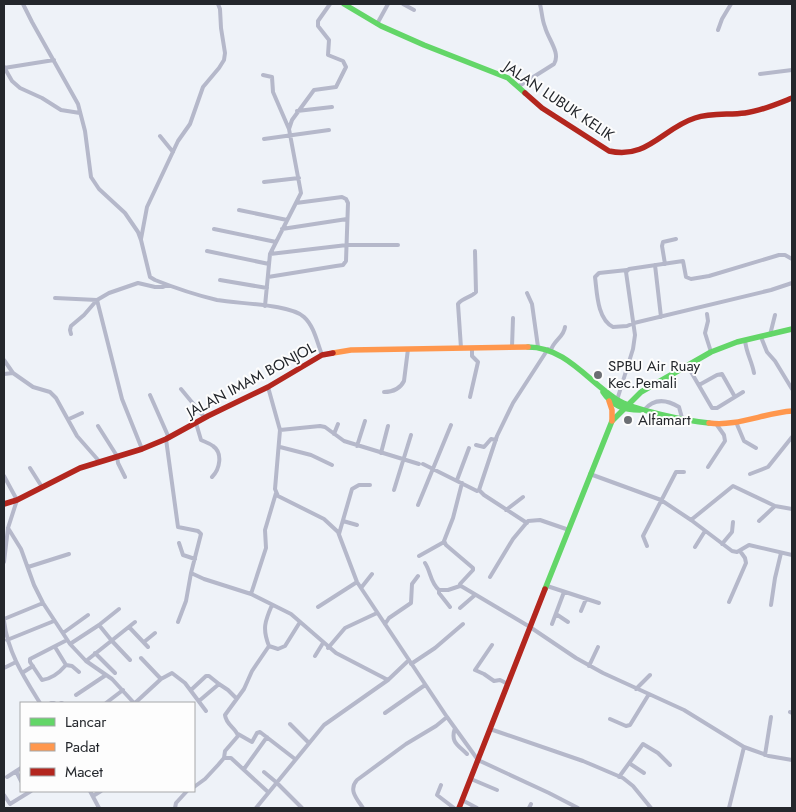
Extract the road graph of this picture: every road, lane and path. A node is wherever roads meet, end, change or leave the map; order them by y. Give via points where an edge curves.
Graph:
1 (23, 4) edge
2 (218, 4) edge
3 (330, 4) edge
4 (344, 4) edge
5 (388, 4) edge
6 (403, 4) edge
7 (540, 4) edge
8 (731, 4) edge
9 (414, 10) dead end
10 (377, 24) junction
11 (718, 30) dead end
12 (54, 60) junction
13 (4, 68) edge
14 (792, 70) edge
15 (760, 74) dead end
16 (263, 75) dead end
17 (519, 86) junction
18 (792, 98) edge
19 (332, 107) dead end
20 (297, 111) junction
21 (80, 113) junction
22 (289, 129) junction
23 (329, 130) dead end
24 (291, 135) junction
25 (160, 136) dead end
26 (264, 139) dead end
27 (173, 152) junction
28 (299, 178) junction
29 (264, 182) dead end
30 (296, 203) junction
31 (239, 210) dead end
32 (347, 219) junction
33 (287, 220) junction
34 (282, 228) junction
35 (214, 229) dead end
36 (676, 239) dead end
37 (141, 240) junction
38 (276, 242) junction
39 (346, 245) junction
40 (398, 245) dead end
41 (207, 250) dead end
42 (475, 252) dead end
43 (270, 254) junction
44 (792, 259) edge
45 (269, 264) junction
46 (665, 264) junction
47 (655, 266) junction
48 (627, 270) junction
49 (268, 277) junction
50 (220, 280) dead end
51 (792, 283) edge
52 (168, 285) junction
53 (267, 288) junction
54 (527, 293) dead end
55 (55, 298) dead end
56 (97, 300) junction
57 (265, 306) junction
58 (707, 314) dead end
59 (775, 315) dead end
60 (661, 317) junction
61 (513, 318) dead end
62 (634, 323) junction
63 (566, 327) dead end
64 (792, 329) edge
65 (71, 334) dead end
66 (770, 335) junction
67 (761, 337) junction
68 (745, 340) junction
69 (512, 347) junction
70 (538, 347) junction
71 (461, 348) junction
72 (472, 348) junction
73 (408, 349) junction
74 (549, 349) junction
75 (711, 352) junction
76 (322, 355) junction
77 (4, 360) edge
78 (687, 365) junction
79 (13, 373) junction
80 (754, 373) dead end
81 (4, 374) edge
82 (699, 385) junction
83 (268, 387) junction
84 (602, 388) junction
85 (181, 389) dead end
86 (792, 389) edge
87 (384, 392) dead end
88 (743, 392) dead end
89 (150, 395) dead end
90 (470, 397) dead end
91 (735, 397) junction
92 (609, 400) junction
93 (618, 400) junction
94 (628, 403) junction
95 (623, 408) junction
96 (643, 409) junction
97 (792, 412) edge
98 (82, 413) dead end
99 (205, 418) junction
100 (682, 418) junction
101 (69, 419) junction
102 (612, 421) junction
103 (196, 422) junction
104 (364, 422) dead end
105 (736, 422) junction
106 (338, 424) dead end
107 (451, 424) dead end
108 (717, 424) junction
109 (98, 426) dead end
110 (388, 426) dead end
111 (280, 430) junction
112 (334, 434) junction
113 (411, 435) dead end
114 (168, 438) junction
115 (496, 440) junction
116 (791, 441) edge
117 (476, 445) dead end
118 (357, 446) junction
119 (280, 447) junction
120 (469, 448) dead end
121 (756, 448) dead end
122 (142, 449) junction
123 (381, 453) junction
124 (117, 456) junction
125 (403, 460) junction
126 (100, 461) junction
127 (332, 465) dead end
128 (708, 466) dead end
129 (30, 468) dead end
130 (434, 469) junction
131 (684, 472) dead end
132 (590, 474) junction
133 (750, 474) dead end
134 (4, 476) edge
135 (125, 477) dead end
136 (212, 477) dead end
137 (457, 480) junction
138 (462, 483) junction
139 (370, 485) dead end
140 (42, 487) junction
141 (394, 490) dead end
142 (480, 490) junction
143 (276, 493) junction
144 (523, 497) dead end
145 (17, 500) junction
146 (661, 500) junction
147 (4, 504) edge
148 (418, 505) dead end
149 (775, 506) junction
150 (792, 509) edge
151 (506, 510) junction
152 (691, 520) junction
153 (343, 521) junction
154 (759, 521) dead end
155 (733, 522) dead end
156 (527, 523) junction
157 (357, 525) dead end
158 (8, 528) junction
159 (569, 530) junction
160 (705, 531) junction
161 (339, 534) junction
162 (444, 542) junction
163 (179, 543) dead end
164 (722, 544) junction
165 (647, 546) dead end
166 (695, 547) dead end
167 (740, 551) junction
168 (781, 553) junction
169 (69, 554) dead end
170 (792, 555) edge
171 (419, 556) dead end
172 (195, 559) junction
173 (4, 562) edge
174 (425, 563) dead end
175 (28, 567) junction
176 (191, 573) junction
177 (372, 574) dead end
178 (418, 576) dead end
179 (490, 577) dead end
180 (356, 582) junction
181 (460, 586) junction
182 (547, 586) junction
183 (361, 588) junction
184 (439, 590) junction
185 (564, 592) junction
186 (250, 594) junction
187 (475, 595) junction
188 (586, 599) junction
189 (729, 602) dead end
190 (43, 603) junction
191 (598, 603) dead end
192 (272, 605) junction
193 (772, 605) dead end
194 (318, 607) dead end
195 (450, 607) dead end
196 (460, 608) dead end
197 (119, 609) dead end
198 (582, 612) dead end
199 (378, 613) junction
200 (556, 614) junction
201 (88, 615) dead end
202 (4, 620) edge
203 (54, 621) junction
204 (135, 622) dead end
205 (178, 622) dead end
206 (300, 622) junction
207 (568, 622) dead end
208 (100, 624) junction
209 (385, 624) junction
210 (463, 624) dead end
211 (552, 624) dead end
212 (129, 627) junction
213 (530, 627) junction
214 (63, 633) junction
215 (155, 633) dead end
216 (7, 640) junction
217 (112, 641) junction
218 (68, 642) junction
219 (144, 642) junction
220 (323, 643) junction
221 (492, 645) dead end
222 (269, 646) junction
223 (55, 647) junction
224 (148, 647) dead end
225 (598, 647) dead end
226 (328, 648) junction
227 (95, 653) junction
228 (315, 656) dead end
229 (141, 658) dead end
230 (86, 660) junction
231 (130, 660) dead end
232 (16, 662) junction
233 (410, 662) junction
234 (66, 665) junction
235 (32, 666) junction
236 (590, 666) junction
237 (4, 668) edge
238 (79, 672) dead end
239 (22, 673) junction
240 (37, 674) junction
241 (115, 674) dead end
242 (650, 674) dead end
243 (106, 675) junction
244 (161, 679) junction
245 (27, 680) junction
246 (388, 680) junction
247 (219, 684) junction
248 (508, 684) junction
249 (425, 685) junction
250 (636, 689) junction
251 (123, 690) junction
252 (191, 690) junction
253 (649, 694) junction
254 (76, 695) dead end
255 (236, 698) junction
256 (199, 701) junction
257 (39, 702) edge
258 (107, 702) edge
259 (134, 702) edge
260 (136, 702) edge
261 (206, 711) dead end
262 (385, 712) dead end
263 (447, 717) junction
264 (771, 717) dead end
265 (610, 719) dead end
266 (290, 724) dead end
267 (455, 728) junction
268 (490, 729) junction
269 (238, 734) junction
270 (267, 738) junction
271 (309, 743) junction
272 (744, 747) junction
273 (467, 754) dead end
274 (766, 755) junction
275 (224, 758) junction
276 (295, 759) junction
277 (478, 760) junction
278 (792, 760) edge
279 (629, 763) junction
280 (670, 765) dead end
281 (20, 769) edge
282 (244, 769) junction
283 (16, 772) junction
284 (264, 772) dead end
285 (644, 773) dead end
286 (6, 777) dead end
287 (620, 777) junction
288 (20, 779) edge
289 (471, 779) junction
290 (276, 782) junction
291 (441, 785) dead end
292 (195, 786) edge
293 (497, 790) dead end
294 (30, 792) edge
295 (91, 792) edge
296 (99, 792) edge
297 (187, 792) edge
298 (268, 792) junction
299 (4, 795) edge
300 (93, 796) junction
301 (462, 800) junction
302 (99, 808) edge
303 (175, 808) edge
304 (258, 808) edge
305 (302, 808) edge
306 (363, 808) edge
307 (454, 808) edge
308 (459, 808) edge
309 (477, 808) edge
310 (578, 808) edge
311 (651, 808) edge
312 (729, 808) edge

1 - 12 street
2 - 27 street via 224,60 203,88 190,124
3 - 20 street via 318,26 329,40 328,55 343,61 346,67 336,87 314,90
4 - 10 main road, JALAN LUBUK KELIK
5 - 10 street
6 - 9 street
7 - 17 street via 556,61
8 - 11 street
10 - 17 main road, JALAN LUBUK KELIK via 502,75
12 - 13 street
12 - 21 street via 75,97
13 - 21 street via 20,88 61,110
14 - 15 street
16 - 22 street via 272,77 273,92
17 - 18 main road, JALAN LUBUK KELIK via 542,108 620,154 636,152 694,118 747,113
19 - 20 street
20 - 22 street
21 - 37 street via 91,177 125,213
22 - 24 street
23 - 24 street
24 - 26 street
24 - 28 street
25 - 27 street
27 - 37 street via 147,207
28 - 29 street
28 - 30 street via 301,193
30 - 32 street via 342,197 348,203
30 - 33 street
31 - 33 street
32 - 34 street
32 - 39 street
33 - 34 street
34 - 38 street
35 - 38 street
36 - 46 street via 663,242
37 - 52 street via 150,277
38 - 43 street
39 - 40 street
39 - 43 street
39 - 49 street via 344,265
41 - 45 street
42 - 71 street via 476,292 458,304
43 - 45 street
44 - 46 street via 779,255 691,279 686,276 684,261
45 - 49 street
46 - 47 street
47 - 48 street
47 - 60 street
48 - 62 street
48 - 62 street via 596,274 598,301 610,325
49 - 53 street
50 - 53 street
51 - 60 street
52 - 56 street via 131,284
52 - 57 street via 217,300
53 - 57 street
54 - 70 street via 532,304
55 - 56 street
56 - 65 street via 70,326
56 - 122 street via 122,400
57 - 76 street via 287,308 305,318 314,331
58 - 75 street via 705,333
59 - 66 street
60 - 62 street
61 - 69 street
62 - 93 street via 634,341
63 - 74 street
64 - 66 main road
66 - 67 main road
67 - 68 main road
67 - 86 street via 767,352
68 - 75 main road
68 - 80 street
69 - 70 main road, JALAN IMAM BONJOL
69 - 72 main road, JALAN IMAM BONJOL
70 - 74 main road, JALAN IMAM BONJOL
71 - 72 main road, JALAN IMAM BONJOL
71 - 73 main road, JALAN IMAM BONJOL
72 - 90 street via 472,356 478,362
73 - 76 main road, JALAN IMAM BONJOL via 351,350
73 - 87 street via 402,385
74 - 84 main road, JALAN IMAM BONJOL
74 - 115 street via 513,403
75 - 78 main road
76 - 83 main road, JALAN IMAM BONJOL
77 - 79 street
78 - 82 street
78 - 94 main road via 648,387
79 - 81 street
79 - 101 street via 33,387 50,392
82 - 91 street via 722,374
82 - 91 street via 712,408
83 - 99 main road, JALAN IMAM BONJOL
83 - 111 street
84 - 92 main road, JALAN IMAM BONJOL
84 - 93 main road, JALAN IMAM BONJOL
85 - 99 street
88 - 91 street
89 - 114 street
92 - 95 main road, JALAN IMAM BONJOL
92 - 102 main road
93 - 94 main road, JALAN IMAM BONJOL
94 - 95 main road
94 - 96 main road, JALAN IMAM BONJOL
95 - 96 main road
95 - 102 main road
96 - 100 main road
96 - 100 street via 652,402 668,401 682,410
97 - 105 main road via 777,412
98 - 101 street
99 - 103 main road, JALAN IMAM BONJOL
100 - 108 main road
101 - 126 street via 77,436
102 - 132 main road
103 - 114 main road, JALAN IMAM BONJOL
103 - 136 street via 201,440 214,447 218,454 219,467
104 - 118 street
105 - 108 main road
105 - 121 street via 744,441
106 - 112 street
107 - 130 street
108 - 128 street via 724,435 724,443
109 - 124 street
110 - 123 street
111 - 112 street via 320,426
111 - 119 street
112 - 118 street
113 - 125 street
114 - 122 main road, JALAN IMAM BONJOL
114 - 172 street via 178,527 201,534
115 - 117 street via 491,439 484,447
115 - 142 street
116 - 133 street via 768,467
118 - 123 street
119 - 127 street via 310,454
119 - 143 street
120 - 137 street
122 - 124 main road, JALAN IMAM BONJOL
123 - 125 street
124 - 126 main road, JALAN IMAM BONJOL
124 - 135 street
125 - 130 street
125 - 141 street
126 - 140 main road, JALAN IMAM BONJOL
129 - 140 street
130 - 137 street
130 - 148 street
131 - 146 street via 676,472
132 - 146 street
132 - 159 main road
134 - 145 street
137 - 138 street
138 - 142 street
138 - 162 street
139 - 153 street via 353,488
140 - 145 main road, JALAN IMAM BONJOL
142 - 151 street
143 - 161 street via 329,522
143 - 186 street via 265,530 266,548
144 - 151 street
145 - 147 main road, JALAN IMAM BONJOL
145 - 158 street
146 - 152 street
146 - 165 street via 643,536
149 - 150 street
149 - 152 street via 733,486
149 - 154 street
151 - 156 street
152 - 160 street
153 - 157 street
153 - 161 street
155 - 164 street via 732,532
156 - 159 street via 537,519
156 - 179 street via 513,539
158 - 173 street
158 - 175 street
159 - 182 main road
160 - 164 street
160 - 166 street
161 - 180 street
162 - 171 street
162 - 181 street via 473,568
163 - 172 street via 183,555
164 - 167 street via 732,551
167 - 168 street via 749,545
167 - 189 street via 746,562
168 - 170 street
168 - 193 street via 774,578
169 - 175 street
172 - 176 street
174 - 184 street
175 - 190 street
176 - 186 street
176 - 205 street
177 - 183 street
178 - 209 street via 412,584 410,603
180 - 183 street
180 - 194 street
181 - 184 street
181 - 187 street
182 - 185 street
182 - 213 main road
183 - 199 street
184 - 195 street
185 - 188 street
185 - 200 street
186 - 192 street
187 - 196 street
187 - 213 street
188 - 191 street
188 - 198 street
190 - 202 street
190 - 203 street
192 - 206 street
192 - 222 street via 264,634
197 - 208 street
199 - 209 street
199 - 226 street via 345,628
200 - 207 street
200 - 211 street
201 - 214 street
202 - 216 street
203 - 214 street
203 - 216 street
204 - 212 street
206 - 220 street
206 - 222 street via 282,649
208 - 217 street
208 - 218 street
209 - 233 street
210 - 233 street via 435,648
212 - 217 street
212 - 219 street
213 - 236 street
213 - 248 main road
214 - 218 street
215 - 219 street
216 - 232 street
217 - 227 street
217 - 231 street
218 - 223 street
218 - 230 street
219 - 224 street
220 - 226 street
220 - 228 street
221 - 248 street via 475,670 494,681
222 - 255 street
223 - 234 street
223 - 235 street via 31,659
225 - 236 street
226 - 246 street
227 - 230 street
227 - 241 street
229 - 244 street
230 - 243 street
232 - 237 street
232 - 239 street
233 - 246 street
233 - 249 street
234 - 238 street
234 - 240 street via 46,680
235 - 239 street
235 - 240 street
236 - 250 street
239 - 245 street
240 - 245 street
242 - 250 street
243 - 251 street
243 - 254 street
244 - 252 street via 172,672
244 - 260 street
245 - 257 street
246 - 271 street via 330,720
247 - 252 street via 206,676
247 - 255 street
247 - 256 street
248 - 268 main road
249 - 262 street
249 - 263 street
250 - 253 street
251 - 258 street
251 - 259 street
252 - 256 street
253 - 265 street via 630,725
253 - 272 street via 684,710
255 - 269 street via 224,717
256 - 261 street
263 - 267 street
263 - 306 street via 357,780 352,790
264 - 274 street
266 - 271 street
267 - 273 street via 453,740
267 - 277 street
268 - 277 main road
268 - 287 street
269 - 270 street via 252,742 259,732
269 - 275 street via 225,751
270 - 276 street
270 - 282 street
271 - 276 street
272 - 274 street
272 - 312 street
274 - 278 street
275 - 282 street via 230,757
275 - 292 street
276 - 290 street
277 - 289 main road
277 - 310 street
279 - 280 street via 644,744
279 - 285 street
279 - 287 street
281 - 283 street
282 - 298 street
283 - 286 street
283 - 288 street
284 - 290 street
287 - 311 street via 628,781
289 - 293 street
289 - 301 main road
290 - 298 street
290 - 305 street
291 - 307 street via 437,795
294 - 299 street via 10,804
295 - 300 street
296 - 300 street
297 - 303 street
298 - 304 street
300 - 302 street
301 - 308 main road
301 - 309 street

